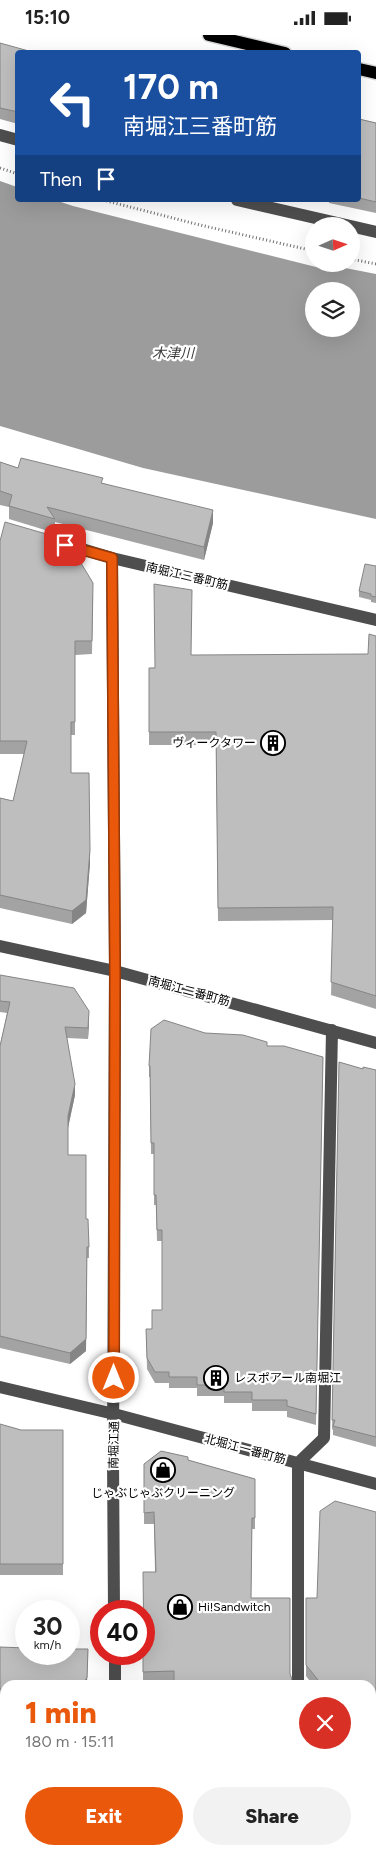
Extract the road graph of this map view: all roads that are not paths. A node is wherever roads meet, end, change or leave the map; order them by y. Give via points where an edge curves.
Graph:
1 (209, 35) edge
2 (272, 50) edge
3 (361, 69) edge
4 (376, 73) edge
5 (0, 135) edge
6 (15, 139) edge
7 (246, 202) edge
8 (376, 232) edge
9 (44, 538) edge
10 (112, 558) junction
11 (376, 620) edge
12 (0, 946) edge
13 (115, 971) junction
14 (332, 1031) junction
15 (376, 1043) edge
16 (0, 1387) edge
17 (114, 1414) junction
18 (298, 1463) junction
19 (376, 1484) edge
20 (114, 1600) edge
21 (114, 1665) edge
22 (115, 1680) edge
23 (298, 1680) edge

1 - 2 main road
3 - 4 main road
5 - 6 street
7 - 8 street
9 - 10 street, 南堀江三番町筋
10 - 11 street, 南堀江三番町筋
10 - 13 street, 南堀江通
12 - 13 street, 南堀江二番町筋
13 - 14 street, 南堀江二番町筋
13 - 17 street, 南堀江通
14 - 15 street, 南堀江二番町筋
14 - 18 street via 324,1438
16 - 17 street, 北堀江一番町筋
17 - 18 street, 北堀江一番町筋
17 - 20 street, 南堀江通
18 - 19 street, 北堀江一番町筋
18 - 23 street
21 - 22 street

